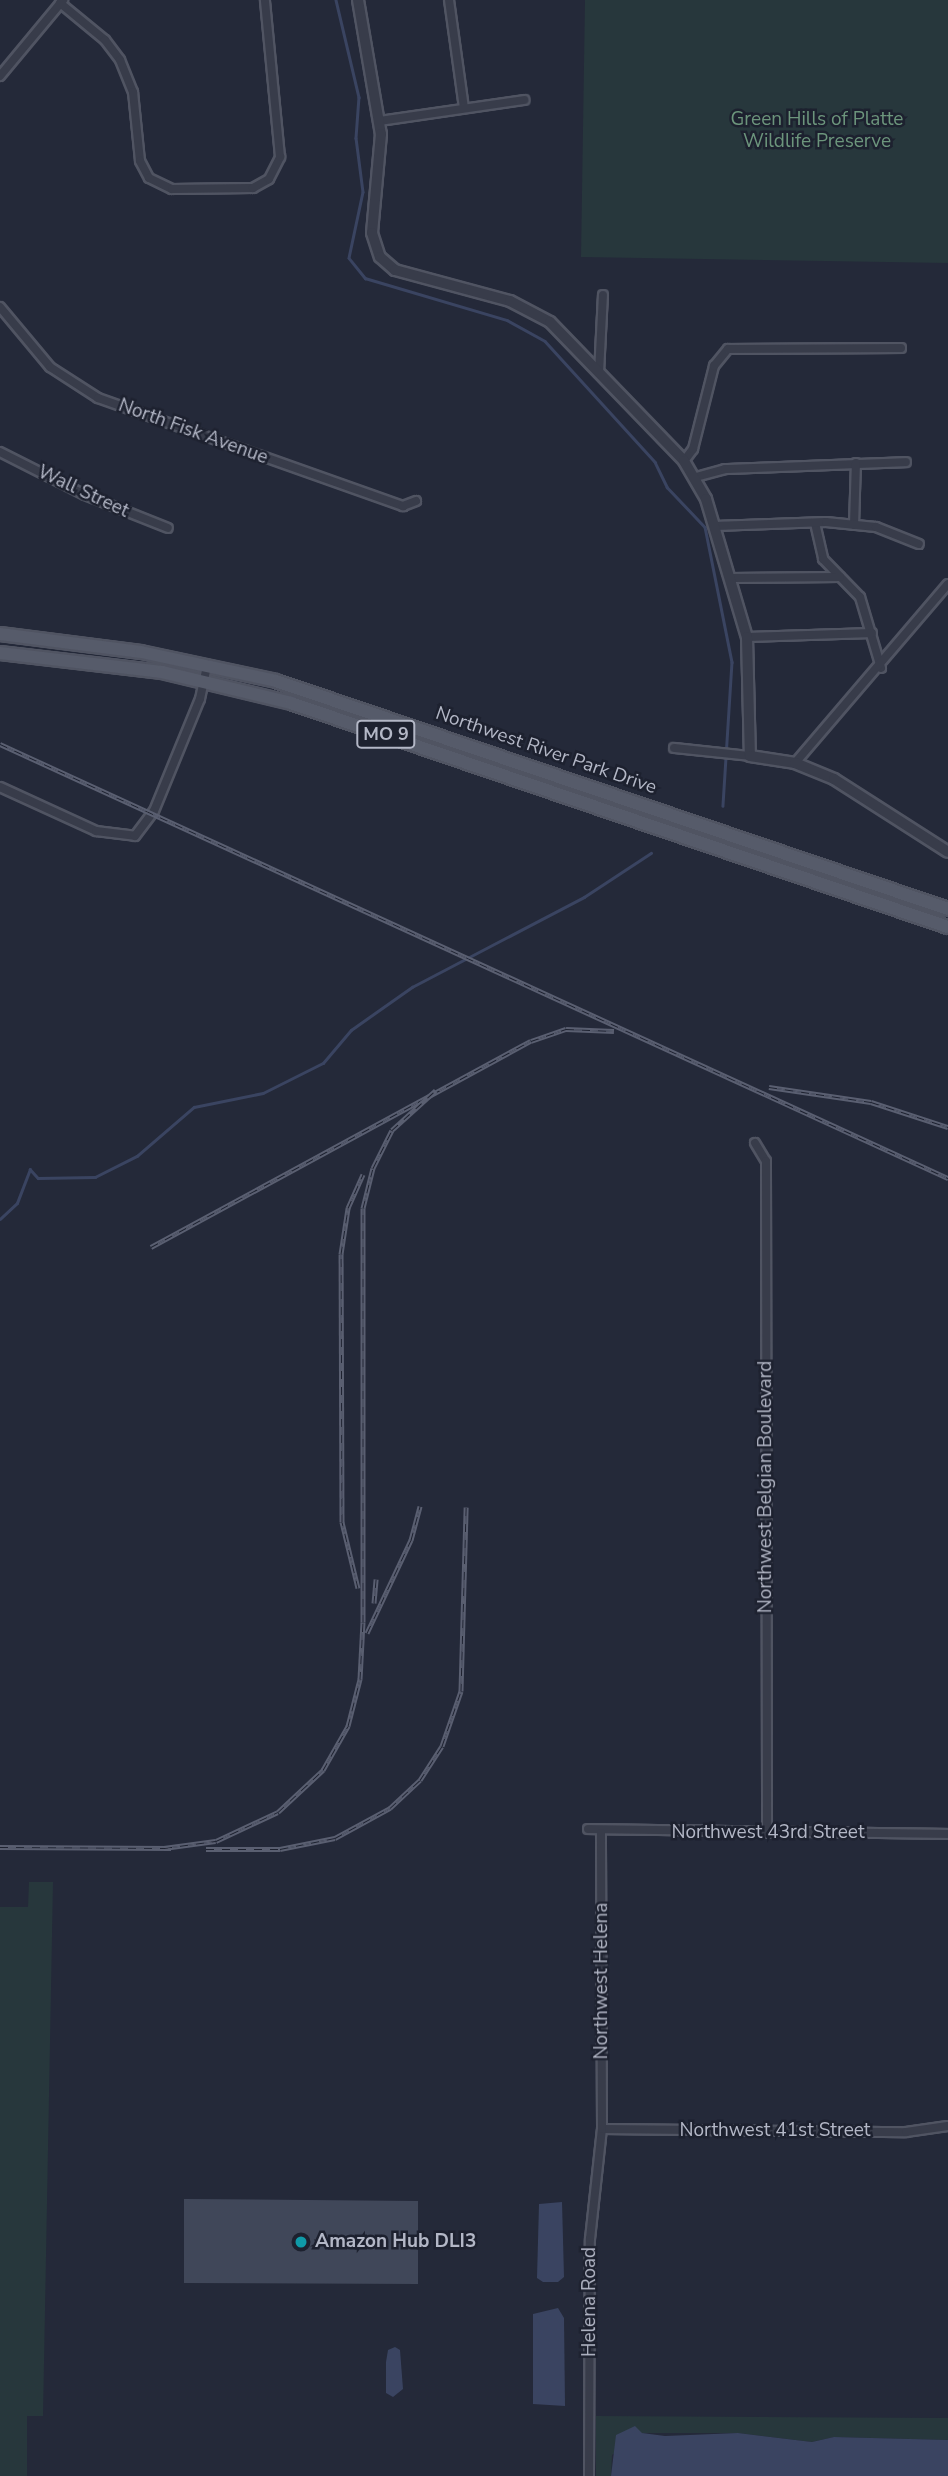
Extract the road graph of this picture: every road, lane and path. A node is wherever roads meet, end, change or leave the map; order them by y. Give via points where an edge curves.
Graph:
1 (265, 0) edge
2 (358, 0) edge
3 (449, 0) edge
4 (61, 2) edge
5 (0, 76) edge
6 (524, 100) dead end
7 (464, 108) junction
8 (380, 121) junction
9 (603, 295) dead end
10 (0, 307) edge
11 (901, 348) dead end
12 (599, 373) junction
13 (0, 452) edge
14 (684, 461) junction
15 (906, 462) dead end
16 (856, 463) junction
17 (696, 477) junction
18 (416, 501) dead end
19 (815, 523) junction
20 (854, 525) junction
21 (715, 526) junction
22 (168, 528) dead end
23 (919, 544) dead end
24 (840, 577) junction
25 (731, 578) junction
26 (948, 584) edge
27 (872, 633) junction
28 (0, 634) edge
29 (747, 637) junction
30 (0, 653) edge
31 (208, 664) junction
32 (881, 668) junction
33 (205, 680) junction
34 (674, 748) dead end
35 (745, 755) junction
36 (795, 763) junction
37 (590, 786) junction
38 (0, 787) edge
39 (583, 803) junction
40 (948, 852) edge
41 (948, 909) edge
42 (948, 926) edge
43 (755, 1143) dead end
44 (588, 1829) dead end
45 (601, 1833) junction
46 (767, 1833) junction
47 (948, 1833) edge
48 (948, 2126) edge
49 (602, 2129) junction
50 (589, 2476) edge

1 - 4 street via 280,148 272,177 259,186 240,189 172,189 149,178 140,161 136,105 127,75 105,40
2 - 8 street
3 - 7 street
4 - 5 street
6 - 7 street
7 - 8 street
8 - 12 street via 372,233 385,262 533,312
9 - 12 street
10 - 18 street, North Fisk Avenue via 50,367 98,398 402,506
11 - 14 street via 728,349 714,366 693,449
12 - 14 street
13 - 22 street, Wall Street via 85,495
14 - 17 street
15 - 16 street
16 - 17 street via 725,468
16 - 20 street
17 - 21 street
19 - 20 street
19 - 21 street
19 - 24 street via 823,559
20 - 23 street via 876,527
21 - 25 street
24 - 25 street
24 - 27 street via 860,597
25 - 29 street
26 - 32 street
27 - 29 street
27 - 32 street
28 - 31 main road, Northwest River Park Drive / MO 9
29 - 35 street
30 - 33 main road, Northwest River Park Drive / MO 9
31 - 33 street
31 - 37 main road, Northwest River Park Drive / MO 9 via 319,694
32 - 36 street
33 - 38 street via 152,816 135,836 96,831
33 - 39 main road, Northwest River Park Drive / MO 9 via 343,719
34 - 35 street
35 - 36 street
36 - 40 street via 834,779
37 - 39 main road
37 - 41 main road, Northwest River Park Drive / MO 9
39 - 42 main road, Northwest River Park Drive / MO 9
43 - 46 street, Northwest Belgian Boulevard via 766,1161
44 - 45 street, Northwest 43rd Street
45 - 46 street, Northwest 43rd Street
45 - 49 street, Northwest Helena
46 - 47 street, Northwest 43rd Street
48 - 49 street, Northwest 41st Street via 906,2132
49 - 50 street, Helena Road via 590,2239

